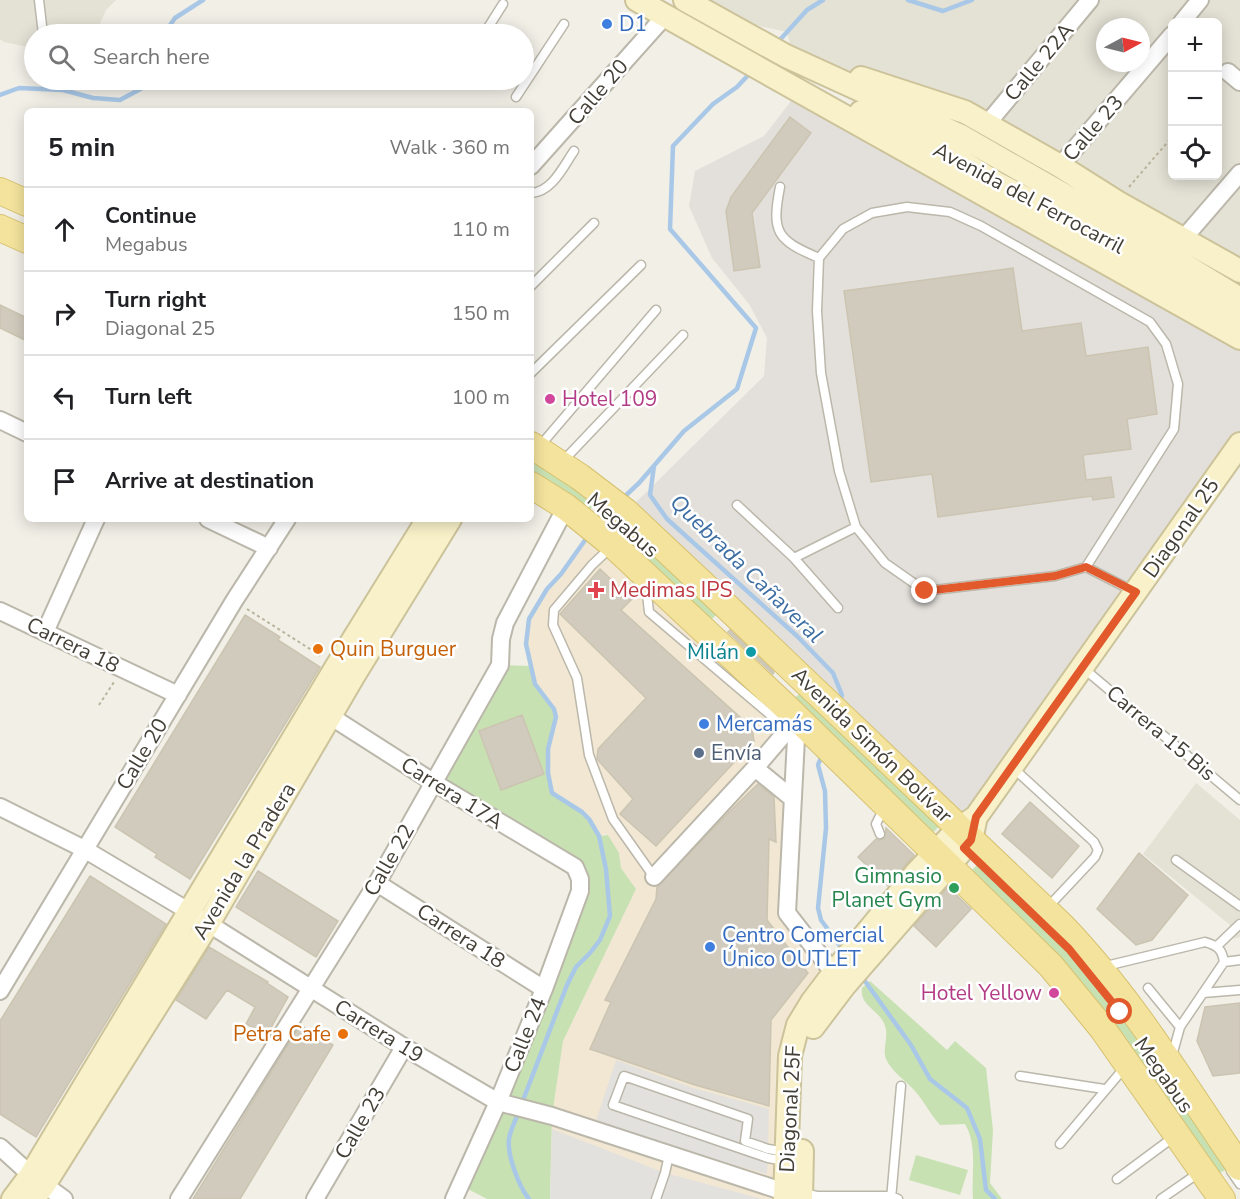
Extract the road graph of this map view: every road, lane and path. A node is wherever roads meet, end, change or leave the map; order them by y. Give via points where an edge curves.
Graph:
1 (39, 0) edge
2 (637, 0) edge
3 (685, 0) edge
4 (1090, 0) edge
5 (503, 4) dead end
6 (665, 16) junction
7 (42, 24) edge
8 (490, 24) edge
9 (564, 24) dead end
10 (1168, 41) edge
11 (534, 70) edge
12 (818, 72) junction
13 (521, 90) edge
14 (516, 97) dead end
15 (807, 97) junction
16 (987, 124) junction
17 (1168, 143) edge
18 (954, 145) junction
19 (574, 151) dead end
20 (534, 163) edge
21 (1060, 166) junction
22 (1240, 173) edge
23 (780, 187) dead end
24 (534, 193) edge
25 (0, 200) edge
26 (1117, 202) junction
27 (9, 207) edge
28 (0, 219) edge
29 (594, 223) dead end
30 (24, 231) edge
31 (24, 234) edge
32 (1183, 239) junction
33 (819, 258) junction
34 (641, 265) dead end
35 (1240, 271) edge
36 (534, 283) edge
37 (1240, 299) edge
38 (656, 310) dead end
39 (1240, 321) edge
40 (683, 335) dead end
41 (1240, 338) edge
42 (534, 362) edge
43 (0, 420) edge
44 (24, 432) edge
45 (1240, 444) edge
46 (534, 449) edge
47 (534, 450) edge
48 (534, 451) edge
49 (561, 464) junction
50 (534, 480) edge
51 (534, 486) edge
52 (737, 505) dead end
53 (587, 507) junction
54 (95, 522) edge
55 (214, 522) edge
56 (285, 522) edge
57 (426, 522) edge
58 (448, 522) edge
59 (856, 527) junction
60 (614, 529) junction
61 (269, 548) junction
62 (794, 558) junction
63 (1086, 567) junction
64 (1136, 592) junction
65 (234, 602) junction
66 (838, 608) dead end
67 (0, 611) edge
68 (701, 614) dead end
69 (709, 622) dead end
70 (45, 632) junction
71 (337, 666) junction
72 (1082, 667) junction
73 (123, 669) junction
74 (178, 695) junction
75 (99, 705) dead end
76 (330, 716) junction
77 (810, 720) junction
78 (850, 746) junction
79 (1012, 767) junction
80 (755, 768) junction
81 (433, 782) junction
82 (793, 799) junction
83 (1240, 800) edge
84 (886, 805) junction
85 (0, 807) edge
86 (915, 820) dead end
87 (880, 834) dead end
88 (954, 843) junction
89 (84, 849) junction
90 (1176, 860) dead end
91 (575, 867) joint
92 (654, 877) joint
93 (377, 883) junction
94 (1240, 906) edge
95 (1046, 910) junction
96 (199, 918) junction
97 (1240, 924) edge
98 (1217, 946) junction
99 (862, 952) junction
100 (1240, 960) edge
101 (1224, 963) junction
102 (1099, 968) junction
103 (842, 975) junction
104 (310, 988) junction
105 (1148, 988) dead end
106 (544, 989) junction
107 (1240, 990) edge
108 (0, 991) edge
109 (1203, 993) junction
110 (1180, 1027) junction
111 (404, 1047) junction
112 (1170, 1063) junction
113 (1020, 1076) dead end
114 (1134, 1079) junction
115 (901, 1086) dead end
116 (1104, 1089) junction
117 (506, 1104) junction
118 (1171, 1137) junction
119 (1060, 1144) dead end
120 (0, 1147) edge
121 (669, 1155) junction
122 (787, 1156) junction
123 (1234, 1168) edge
124 (1202, 1171) junction
125 (1117, 1179) dead end
126 (1240, 1184) edge
127 (36, 1186) edge
128 (1175, 1195) edge
129 (797, 1197) edge
130 (659, 1198) edge
131 (894, 1198) edge
132 (13, 1199) edge
133 (64, 1199) edge
134 (179, 1199) edge
135 (315, 1199) edge
136 (454, 1199) edge
137 (1161, 1199) edge
138 (1222, 1199) edge
139 (1232, 1199) edge

1 - 7 lane
2 - 6 street
3 - 12 street, Avenida del Ferrocarril
4 - 16 street, Calle 22A
5 - 8 lane
6 - 15 street
6 - 20 street, Calle 20
9 - 11 lane
10 - 21 street, Calle 23
12 - 16 street via 850,74 965,112
12 - 18 street, Avenida del Ferrocarril
13 - 14 lane
15 - 18 street, Avenida del Ferrocarril via 866,113
15 - 41 street
16 - 21 street
17 - 26 path
18 - 37 street, Avenida del Ferrocarril via 1150,244
18 - 39 street, Avenida del Ferrocarril via 998,184 1141,258
19 - 24 lane via 555,181
21 - 26 street
22 - 32 street
23 - 33 lane via 775,209 778,231 793,246
25 - 27 lane
26 - 32 street
27 - 31 main road
28 - 30 lane
29 - 36 lane
32 - 35 street
33 - 59 lane via 821,373 839,471
33 - 63 lane via 843,229 872,213 907,207 951,212 1150,322 1166,344 1178,384 1174,429
34 - 42 lane
38 - 46 lane
40 - 49 lane
43 - 44 street
45 - 64 street, Diagonal 25
47 - 49 main road, Avenida Simón Bolívar
48 - 53 lane, Megabus
49 - 53 main road, Avenida Simón Bolívar
50 - 53 lane, Megabus
51 - 53 main road, Avenida Simón Bolívar
52 - 62 lane
53 - 60 main road, Avenida Simón Bolívar
53 - 81 street, Calle 22 via 505,623 500,665
54 - 70 street
55 - 61 street
56 - 61 street, Calle 20
57 - 71 street, Avenida la Pradera
58 - 76 street, Avenida la Pradera
59 - 62 lane
59 - 63 lane via 885,563 925,591 1055,576
60 - 68 lane, Megabus
60 - 77 main road, Avenida Simón Bolívar
60 - 77 main road, Avenida Simón Bolívar via 645,576
60 - 92 lane via 592,565 554,610 553,625 577,678 589,755 613,819
61 - 65 street, Calle 20
62 - 66 lane
63 - 64 lane
64 - 72 street, Diagonal 25
65 - 71 path
65 - 74 street, Calle 20
67 - 70 street, Carrera 18
69 - 77 lane
70 - 73 street, Carrera 18
71 - 96 street, Avenida la Pradera
72 - 79 street, Diagonal 25
72 - 83 lane, Carrera 15 Bis
73 - 74 street, Carrera 18
73 - 75 path
74 - 89 street, Calle 20
76 - 81 street, Carrera 17A
76 - 96 street, Avenida la Pradera
77 - 78 main road, Avenida Simón Bolívar
77 - 80 street
77 - 82 street
78 - 84 main road, Avenida Simón Bolívar
78 - 86 lane
78 - 88 main road, Avenida Simón Bolívar
79 - 88 street, Diagonal 25
79 - 95 lane via 1095,842 1098,850
80 - 82 street
80 - 92 street
81 - 91 street, Carrera 17A
81 - 93 street, Calle 22
82 - 103 street via 787,913
84 - 87 lane via 876,824
84 - 88 main road, Avenida Simón Bolívar
85 - 89 street, Carrera 19
88 - 95 main road, Avenida Simón Bolívar
88 - 99 street, Diagonal 25F
88 - 99 street, Diagonal 25F via 915,869
88 - 114 main road, Avenida Simón Bolívar via 1016,929 1073,990
88 - 139 lane, Megabus via 1101,1014
89 - 96 street, Carrera 19
89 - 108 street, Calle 20
90 - 94 lane
91 - 106 street, Calle 24 via 580,891
93 - 104 street, Calle 22
93 - 106 street, Carrera 18
95 - 102 main road, Avenida Simón Bolívar
96 - 104 street, Carrera 19
96 - 127 street, Avenida la Pradera
97 - 98 lane
98 - 101 lane via 1223,952
98 - 102 lane via 1205,942
99 - 103 street, Diagonal 25F
100 - 101 lane
101 - 109 lane
102 - 112 main road, Avenida Simón Bolívar
103 - 122 street, Diagonal 25F via 805,1012 792,1041
103 - 129 street, Diagonal 25F via 809,1034 803,1057
104 - 111 street, Carrera 19
104 - 134 street, Calle 22
105 - 110 lane
106 - 117 street, Calle 24
107 - 109 lane
109 - 110 lane
110 - 112 lane
111 - 117 street, Carrera 19
111 - 135 street, Calle 23
112 - 123 main road, Avenida Simón Bolívar
113 - 116 lane
114 - 116 lane
114 - 118 main road, Avenida Simón Bolívar
115 - 131 lane
116 - 119 lane
117 - 121 street, Carrera 19
117 - 136 street, Calle 24
118 - 124 main road, Avenida Simón Bolívar
118 - 125 lane
120 - 127 street
121 - 129 street, Carrera 19
121 - 130 lane
122 - 122 lane via 745,1141 748,1119 624,1076 613,1105 768,1158
122 - 129 street, Diagonal 25F
123 - 126 lane
124 - 128 lane
124 - 138 main road, Avenida Simón Bolívar
127 - 132 street, Avenida la Pradera
127 - 133 street
128 - 137 lane
129 - 131 lane

